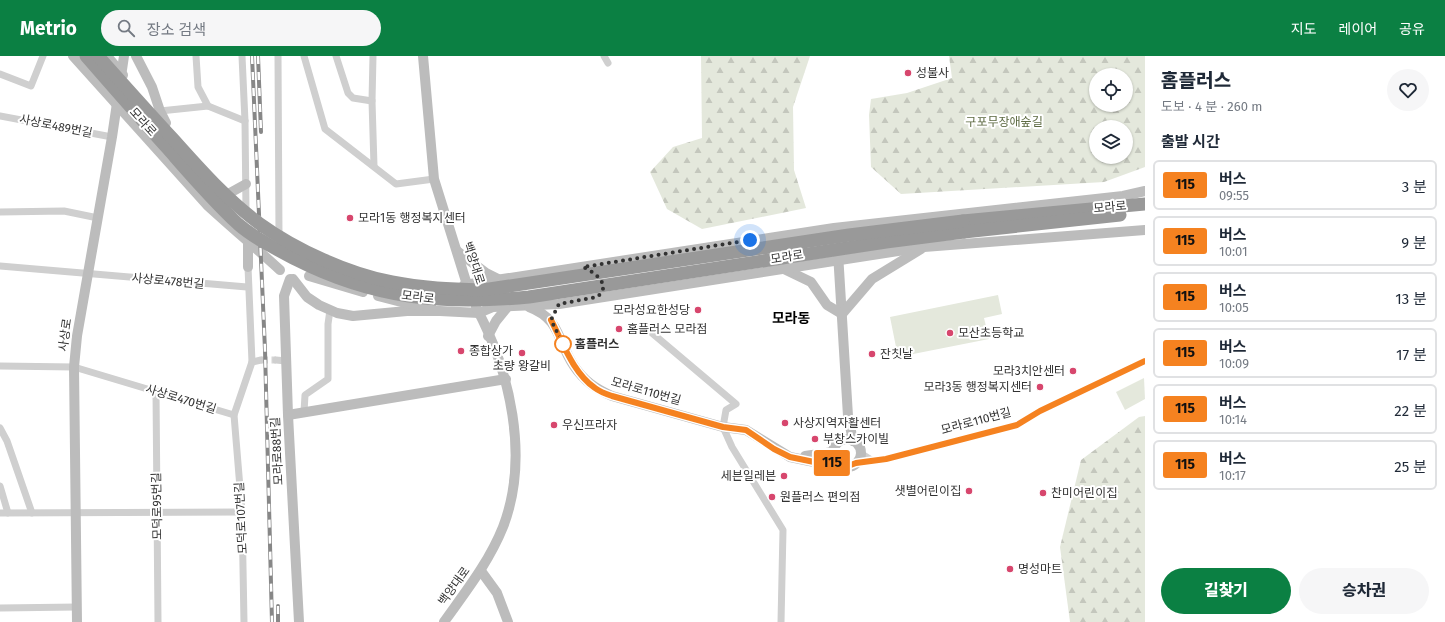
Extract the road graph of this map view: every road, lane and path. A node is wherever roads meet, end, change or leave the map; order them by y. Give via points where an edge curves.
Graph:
1 (43, 56) edge
2 (73, 56) edge
3 (86, 56) edge
4 (98, 56) edge
5 (107, 56) edge
6 (124, 56) edge
7 (136, 56) edge
8 (196, 56) edge
9 (242, 56) edge
10 (278, 56) edge
11 (304, 56) edge
12 (336, 56) edge
13 (374, 56) edge
14 (423, 56) edge
15 (604, 56) edge
16 (608, 63) dead end
17 (122, 73) junction
18 (0, 74) edge
19 (372, 101) junction
20 (116, 104) junction
21 (208, 106) junction
22 (160, 111) junction
23 (0, 116) edge
24 (130, 120) junction
25 (245, 121) junction
26 (166, 123) junction
27 (114, 125) junction
28 (112, 137) junction
29 (374, 166) junction
30 (434, 179) junction
31 (246, 184) junction
32 (1145, 191) edge
33 (228, 194) junction
34 (1145, 204) edge
35 (246, 211) junction
36 (0, 212) edge
37 (1145, 212) edge
38 (98, 218) junction
39 (964, 226) junction
40 (834, 228) junction
41 (1145, 230) edge
42 (279, 234) junction
43 (248, 241) junction
44 (290, 243) junction
45 (924, 247) junction
46 (457, 251) junction
47 (262, 252) junction
48 (315, 253) junction
49 (838, 260) junction
50 (0, 266) edge
51 (248, 267) junction
52 (583, 267) junction
53 (784, 269) junction
54 (280, 270) junction
55 (88, 274) junction
56 (308, 276) junction
57 (292, 279) junction
58 (500, 280) junction
59 (467, 285) junction
60 (247, 287) junction
61 (597, 297) junction
62 (522, 304) junction
63 (559, 304) junction
64 (509, 305) junction
65 (477, 309) junction
66 (330, 310) junction
67 (842, 314) junction
68 (551, 320) junction
69 (652, 333) dead end
70 (488, 336) junction
71 (261, 360) tunnel mouth
72 (1145, 361) edge
73 (252, 362) junction
74 (0, 366) edge
75 (74, 367) junction
76 (506, 379) junction
77 (156, 391) junction
78 (304, 412) junction
79 (234, 415) junction
80 (288, 415) junction
81 (848, 416) junction
82 (723, 427) junction
83 (0, 428) edge
84 (842, 440) junction
85 (852, 441) junction
86 (833, 452) junction
87 (860, 452) junction
88 (790, 457) junction
89 (873, 462) junction
90 (838, 463) junction
91 (856, 463) junction
92 (0, 486) edge
93 (76, 512) junction
94 (157, 512) junction
95 (242, 512) junction
96 (0, 513) edge
97 (8, 513) junction
98 (32, 513) junction
99 (481, 571) junction
100 (77, 607) junction
101 (0, 608) edge
102 (77, 622) edge
103 (158, 622) edge
104 (244, 622) edge
105 (299, 622) edge
106 (444, 622) edge
107 (508, 622) edge
108 (780, 622) edge

1 - 18 street via 32,86
2 - 20 main road, 모라로
3 - 39 highway, 모라로, bridge via 239,225 277,250 313,268 385,293 439,300 482,301 529,296 886,242
4 - 39 highway, 모라로, bridge via 207,176 261,225 317,257 392,282 441,289 482,290 849,235
5 - 17 main road, 모라로
6 - 17 main road, 사상로
7 - 22 main road via 152,87
8 - 21 street via 198,87
9 - 25 street
10 - 42 street
11 - 29 street via 325,129
12 - 19 street via 348,93 352,98
13 - 19 street
14 - 30 main road, 백양대로
15 - 16 street
17 - 20 main road, 사상로
17 - 26 main road, 모라로
19 - 29 street
20 - 24 main road, 모라로
20 - 27 main road, 사상로
21 - 22 street
21 - 25 street
22 - 26 main road
23 - 28 street, 사상로489번길
24 - 27 main road
24 - 43 main road, 모라로 via 207,205
25 - 31 street
26 - 33 main road, 모라로
27 - 28 main road, 사상로
28 - 38 main road, 사상로
29 - 30 street via 396,184
30 - 46 main road, 백양대로
31 - 33 main road
31 - 35 street
32 - 40 main road, 모라로 via 1123,196
33 - 35 main road, 모라로
34 - 39 highway, 모라로
35 - 42 main road, 모라로
36 - 38 street via 64,211
37 - 39 highway, 모라로
38 - 55 main road, 사상로
40 - 49 main road
40 - 52 main road, 모라로
41 - 45 main road, 모라로
42 - 44 main road, 모라로
43 - 47 main road, 모라로
43 - 51 main road
44 - 48 main road via 306,244
44 - 54 main road via 279,254
45 - 49 main road, 모라로
45 - 67 main road via 872,279
46 - 58 main road via 486,273
46 - 59 main road, 백양대로
47 - 51 main road
47 - 54 main road, 모라로
48 - 56 main road via 316,266
48 - 59 main road, 모라로 via 337,265 381,277 433,284
49 - 53 main road, 모라로
49 - 67 main road
50 - 55 street, 사상로478번길
51 - 60 street
52 - 58 main road, 모라로
52 - 61 main road via 596,274 602,281 601,294
53 - 61 main road, 모라로
53 - 67 main road via 811,282 827,304
54 - 57 main road
55 - 60 street, 사상로478번길
55 - 75 main road, 사상로
56 - 57 main road via 303,279
56 - 65 main road, 모라로 via 405,303
57 - 66 main road, 모라로 via 307,297
57 - 80 main road, 모라로88번길 via 284,296 281,360
58 - 59 main road, 모라로
59 - 65 main road, 백양대로
60 - 73 street
61 - 63 main road, 모라로
62 - 63 main road, 모라로
62 - 64 main road, 모라로
62 - 68 main road via 542,312
63 - 68 main road
64 - 65 main road, 모라로
64 - 70 main road
65 - 66 main road, 모라로 via 353,316
65 - 70 main road, 백양대로
66 - 78 street via 328,379 305,395
67 - 81 main road
68 - 82 main road, 모라로110번길 via 573,365 595,389
69 - 82 street via 736,404 726,410
70 - 76 main road, 백양대로
71 - 73 street
72 - 89 street, 모라로110번길 via 1040,411 1017,425
73 - 79 street
74 - 75 street, 사상로470번길
75 - 77 street, 사상로470번길
75 - 93 main road, 사상로
76 - 78 main road
76 - 99 main road, 백양대로 via 514,421 515,453 511,495 503,525
77 - 79 street, 사상로470번길
77 - 94 street, 모덕로95번길
78 - 80 main road
79 - 95 street, 모덕로107번길
80 - 105 main road, 모라로88번길
81 - 84 main road
81 - 85 main road
82 - 88 main road, 모라로110번길 via 746,430
82 - 108 street via 732,447 783,530
83 - 98 street via 7,440
84 - 85 main road
84 - 86 main road
85 - 87 main road
86 - 88 main road, 모라로110번길 via 818,456
86 - 90 main road
87 - 89 street
87 - 91 main road
88 - 90 main road, 모라로110번길 via 819,463
89 - 91 street, 모라로110번길
90 - 91 main road, 모라로110번길 via 845,466
92 - 97 street
93 - 94 street
93 - 98 street
93 - 100 main road, 사상로
94 - 95 street
94 - 103 street, 모덕로95번길
95 - 104 street, 모덕로107번길
96 - 97 street
97 - 98 street
99 - 106 main road, 백양대로
99 - 107 main road via 497,593
100 - 101 street
100 - 102 main road, 사상로

